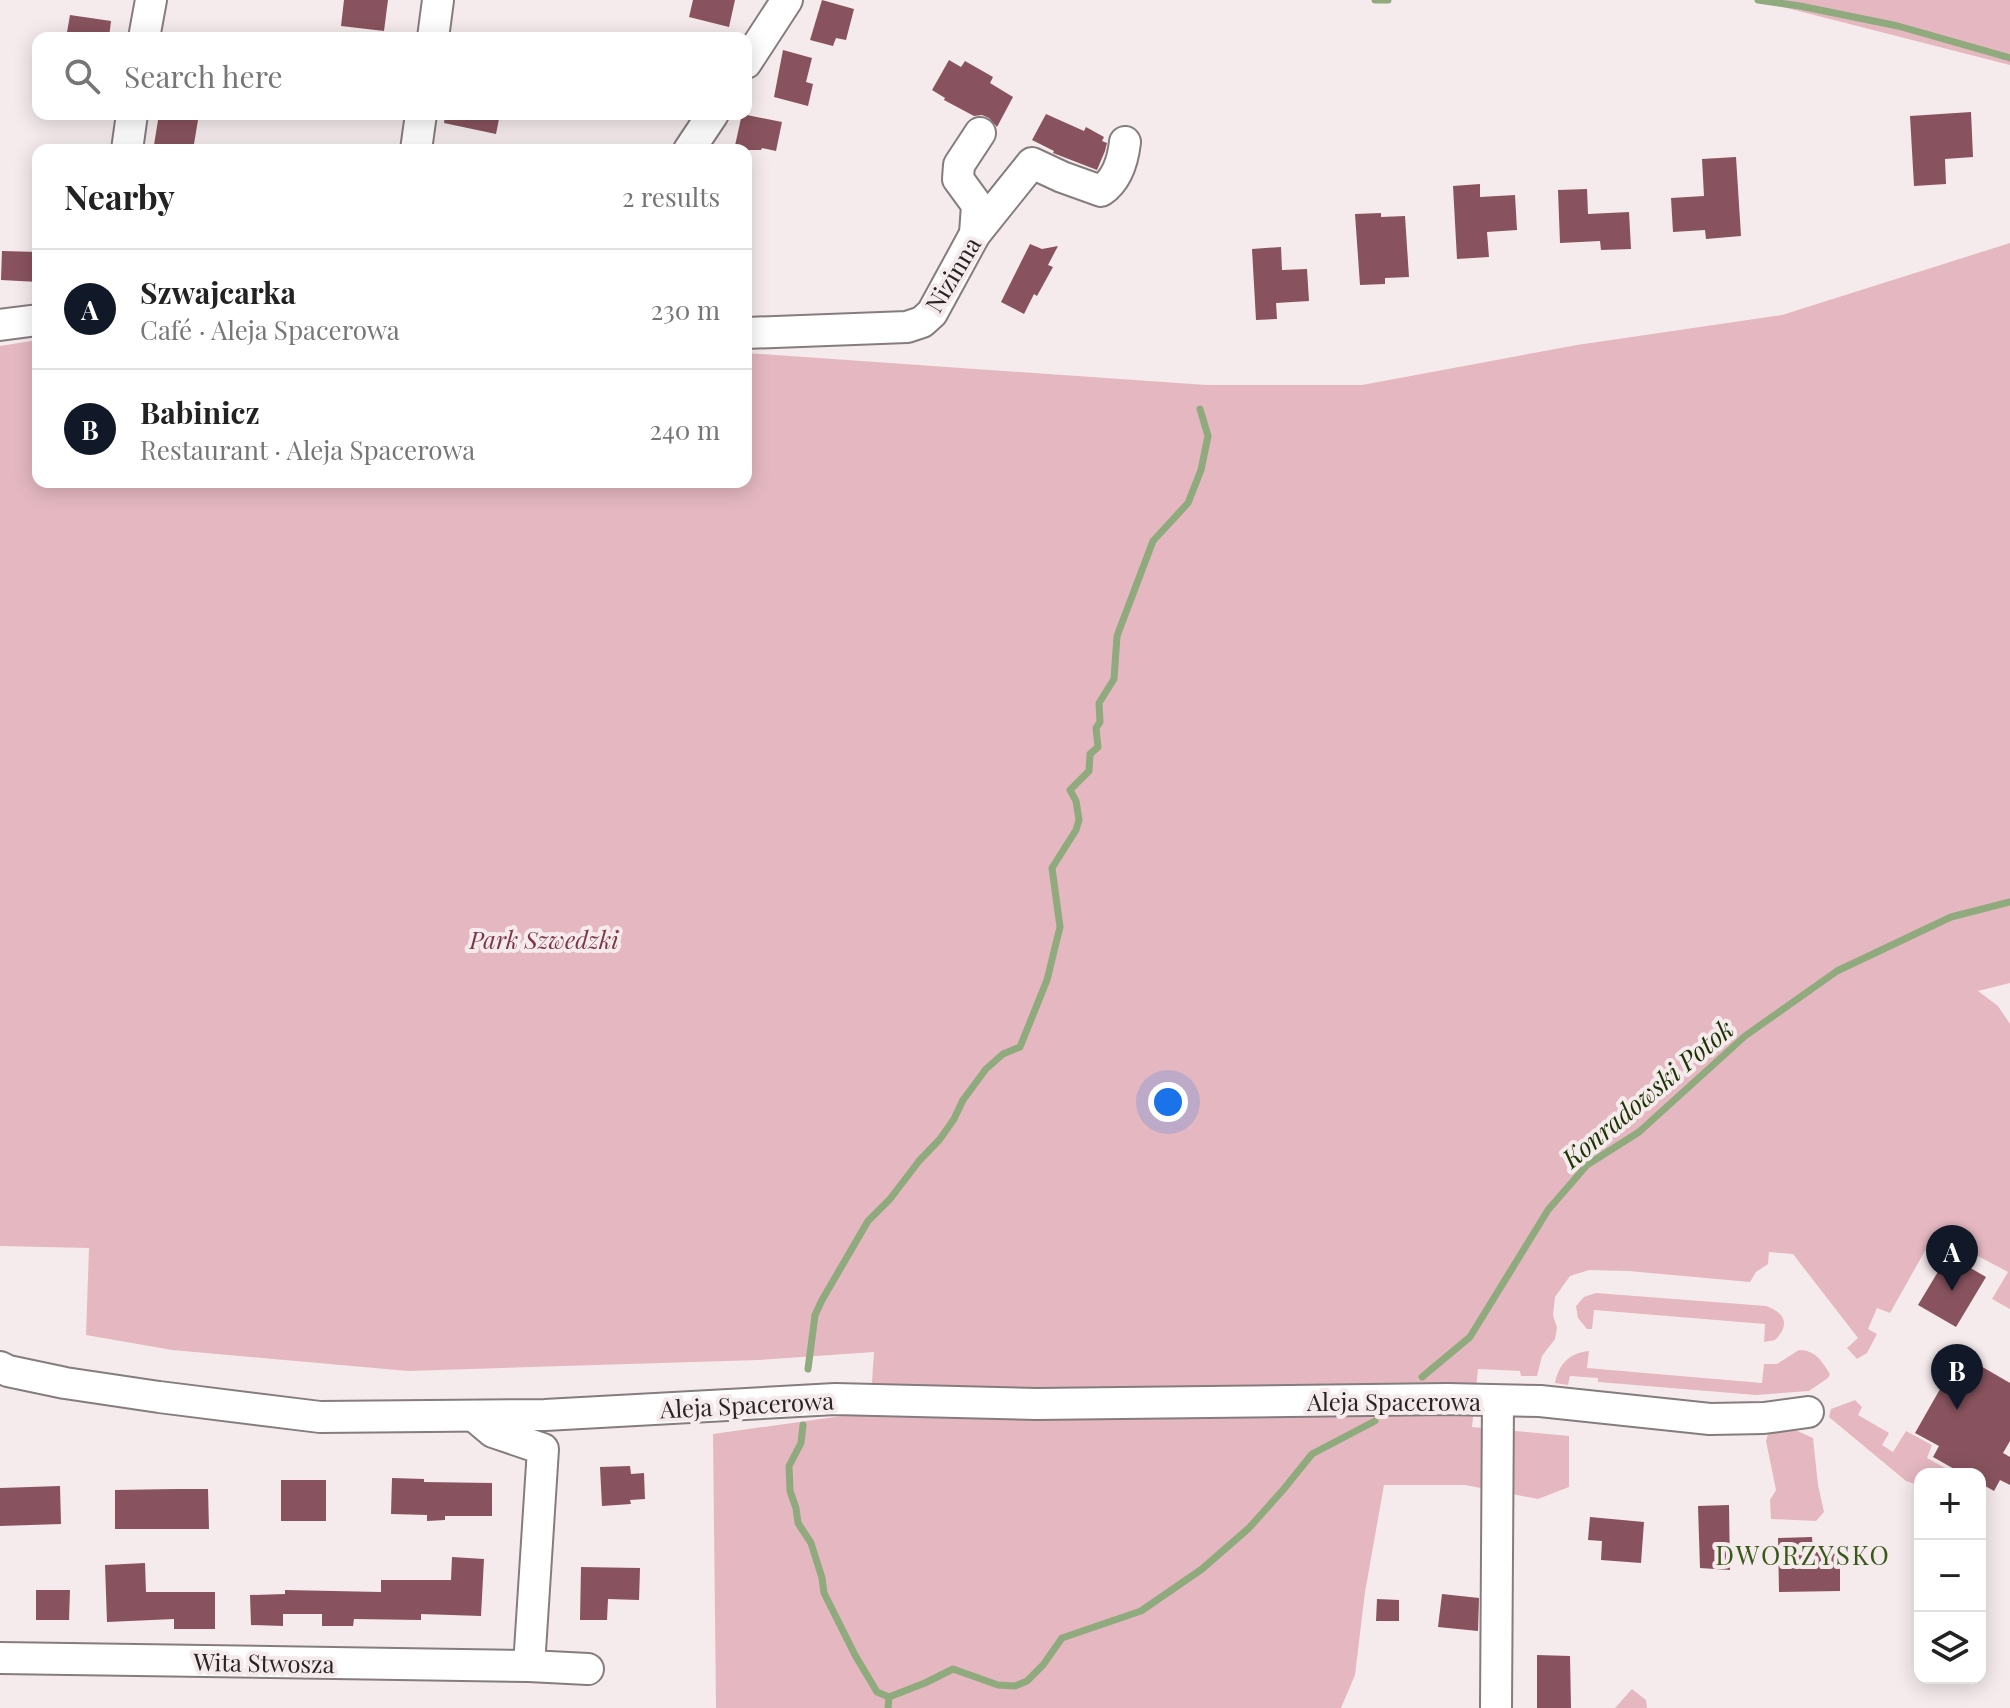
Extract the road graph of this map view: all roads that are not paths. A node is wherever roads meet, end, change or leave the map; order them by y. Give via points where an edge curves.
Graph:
1 (151, 0) edge
2 (438, 0) edge
3 (787, 0) edge
4 (145, 32) edge
5 (434, 32) edge
6 (752, 54) edge
7 (131, 120) edge
8 (420, 120) edge
9 (709, 120) edge
10 (980, 133) dead end
11 (1125, 142) dead end
12 (128, 144) edge
13 (417, 144) edge
14 (693, 144) edge
15 (975, 234) junction
16 (32, 321) edge
17 (0, 325) edge
18 (752, 333) edge
19 (0, 1367) edge
20 (1498, 1401) junction
21 (1808, 1412) dead end
22 (563, 1414) junction
23 (474, 1416) junction
24 (543, 1449) junction
25 (0, 1658) edge
26 (529, 1666) junction
27 (588, 1669) dead end
28 (1496, 1708) edge

1 - 4 street
2 - 5 street
3 - 6 street
7 - 12 street
8 - 13 street
9 - 14 street
10 - 15 street via 959,165 958,179 977,205
11 - 15 street, Nizinna via 1118,171 1101,191 1032,163
15 - 18 street, Nizinna via 922,322 907,327
16 - 17 street
19 - 23 street, Aleja Spacerowa via 65,1383 320,1417
20 - 21 street, Aleja Spacerowa via 1710,1419
20 - 22 street, Aleja Spacerowa via 1036,1404 835,1399
20 - 28 street, Aleja Spacerowa
22 - 23 street, Aleja Spacerowa
22 - 24 street
23 - 24 street via 493,1432
24 - 26 street
25 - 26 street, Wita Stwosza
26 - 27 street, Wita Stwosza

